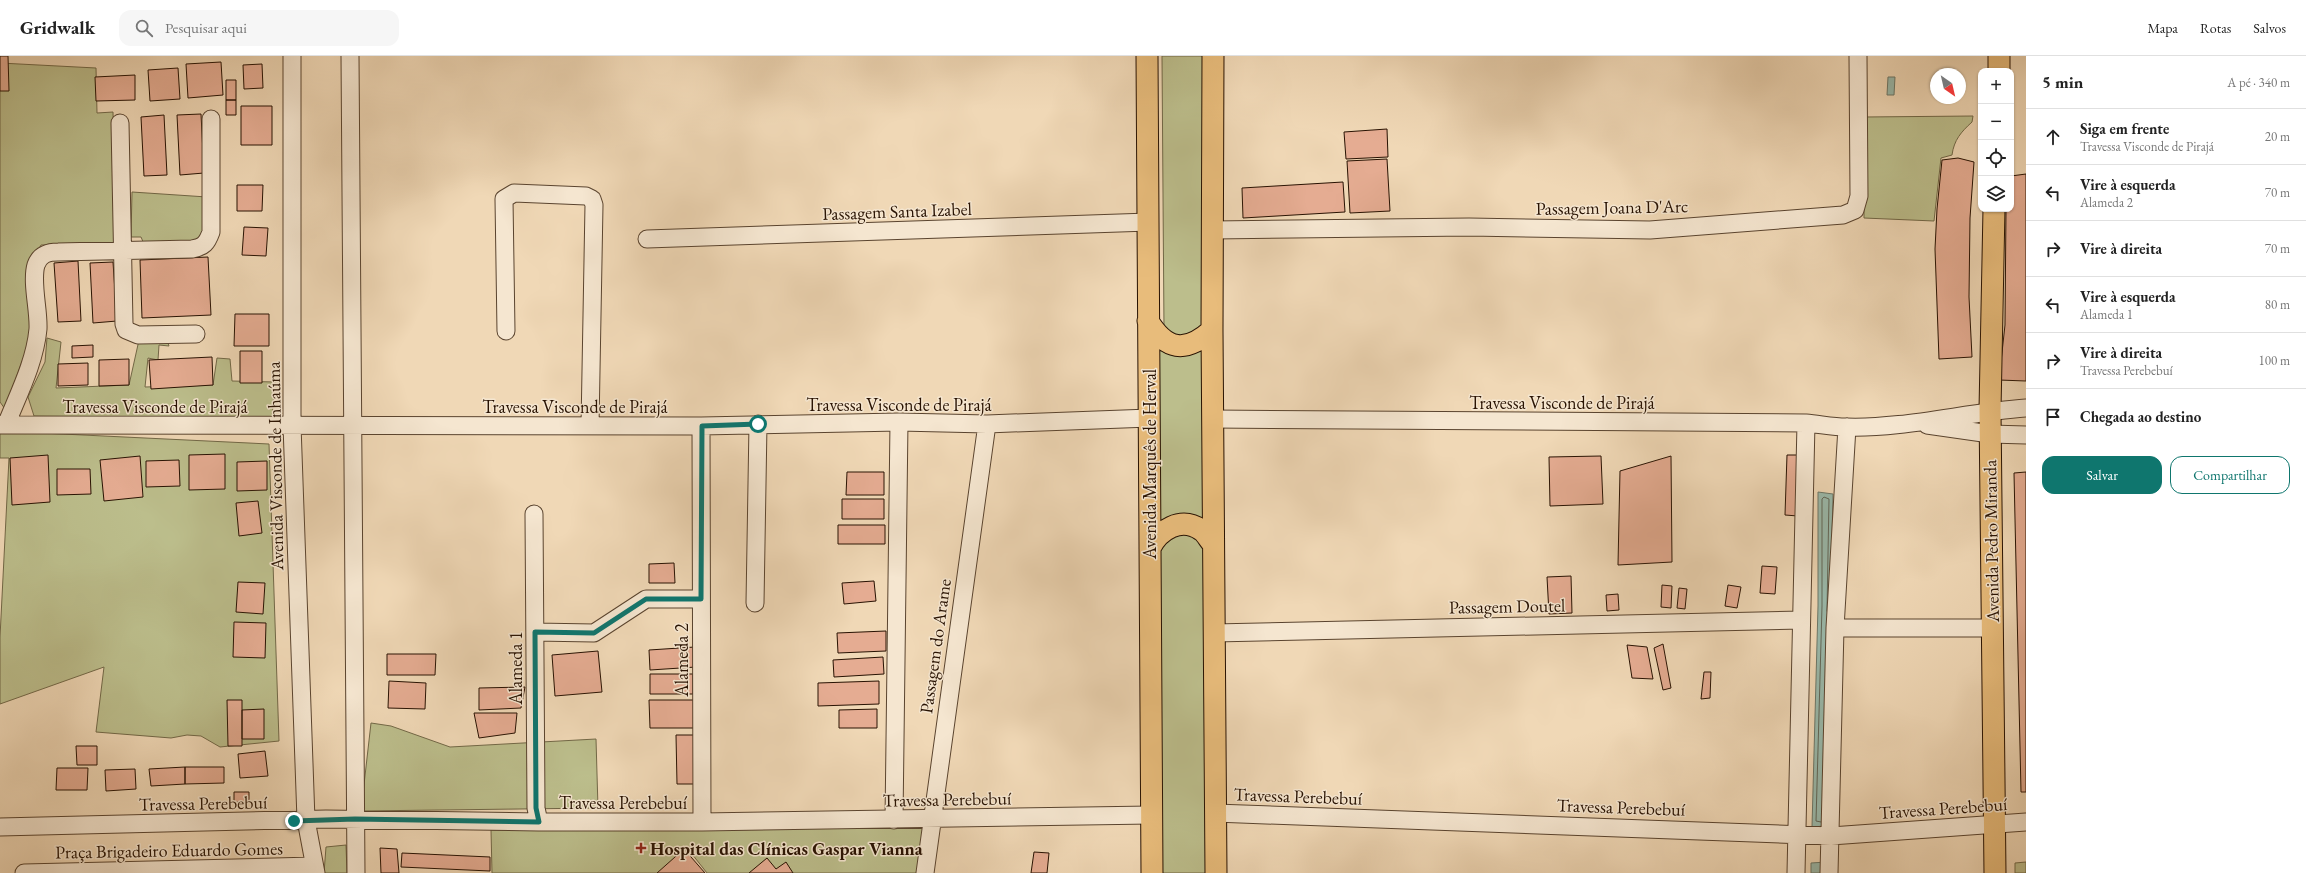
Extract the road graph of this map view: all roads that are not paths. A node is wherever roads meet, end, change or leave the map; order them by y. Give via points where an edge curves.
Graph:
1 (292, 56) edge
2 (350, 56) edge
3 (1147, 56) edge
4 (1213, 56) edge
5 (1858, 56) edge
6 (1999, 56) edge
7 (1999, 68) edge
8 (211, 119) dead end
9 (120, 123) dead end
10 (1994, 212) edge
11 (1149, 222) junction
12 (1213, 230) junction
13 (647, 239) dead end
14 (124, 251) junction
15 (1148, 321) junction
16 (506, 330) dead end
17 (1212, 330) junction
18 (196, 334) dead end
19 (2026, 408) edge
20 (1990, 410) junction
21 (1150, 418) junction
22 (1213, 419) junction
23 (899, 422) junction
24 (1806, 423) junction
25 (1909, 423) junction
26 (758, 424) junction
27 (987, 424) junction
28 (3, 425) edge
29 (292, 425) junction
30 (353, 426) junction
31 (590, 426) junction
32 (702, 426) junction
33 (1847, 427) junction
34 (1990, 434) junction
35 (2026, 436) edge
36 (534, 514) dead end
37 (1213, 544) junction
38 (1150, 548) junction
39 (701, 599) junction
40 (755, 604) dead end
41 (1801, 620) junction
42 (1835, 628) junction
43 (1992, 628) junction
44 (535, 632) junction
45 (1214, 633) junction
46 (1215, 813) junction
47 (1151, 815) junction
48 (355, 819) junction
49 (306, 820) junction
50 (894, 820) junction
51 (930, 820) junction
52 (539, 822) junction
53 (702, 822) junction
54 (2026, 822) edge
55 (1994, 824) junction
56 (0, 827) edge
57 (1798, 834) junction
58 (1830, 836) junction
59 (315, 870) edge
60 (24, 873) edge
61 (356, 873) edge
62 (925, 873) edge
63 (1152, 873) edge
64 (1216, 873) edge
65 (1796, 873) edge
66 (1829, 873) edge
67 (1995, 873) edge

1 - 29 street, Avenida Visconde de Inhaúma
2 - 30 street
3 - 11 main road, Avenida Marquês de Herval
4 - 12 main road
5 - 12 street, Passagem Joana D'Arc via 1859,196 1855,210 1843,215 1650,230 1469,227
6 - 7 main road
8 - 14 street via 211,232 207,242 202,247 192,249
9 - 14 street
10 - 20 main road, Avenida Pedro Miranda
11 - 13 street, Passagem Santa Izabel
11 - 15 main road, Avenida Marquês de Herval
12 - 17 main road
14 - 18 street via 126,330 138,335
14 - 28 street via 47,252 38,260 35,269 37,335 25,379
15 - 17 main road via 1157,336 1167,343 1178,346 1199,340
15 - 21 main road, Avenida Marquês de Herval
16 - 31 street via 504,199 514,193 586,196 592,199 594,205
17 - 22 main road
19 - 20 street, Travessa Visconde de Pirajá
20 - 25 street, Travessa Visconde de Pirajá
20 - 34 main road, Avenida Pedro Miranda
21 - 27 street, Travessa Visconde de Pirajá
21 - 38 main road, Avenida Marquês de Herval
22 - 24 street, Travessa Visconde de Pirajá
22 - 37 main road
23 - 26 street, Travessa Visconde de Pirajá
23 - 27 street, Travessa Visconde de Pirajá
23 - 50 street, Passagem do Arame
24 - 33 street, Travessa Visconde de Pirajá
24 - 41 street
25 - 33 street, Travessa Visconde de Pirajá
25 - 34 street, Travessa Visconde de Pirajá
26 - 32 street, Travessa Visconde de Pirajá
26 - 40 street
27 - 51 street, Passagem do Arame
28 - 29 street, Travessa Visconde de Pirajá
29 - 30 street, Travessa Visconde de Pirajá
29 - 49 street, Avenida Visconde de Inhaúma
30 - 31 street, Travessa Visconde de Pirajá
30 - 48 street
31 - 32 street, Travessa Visconde de Pirajá
32 - 39 street, Alameda 2
33 - 42 street
34 - 35 street, Travessa Visconde de Pirajá
34 - 43 main road, Avenida Pedro Miranda
36 - 44 street, Alameda 1
37 - 38 main road via 1201,530 1188,525 1171,526 1164,530
37 - 45 main road
38 - 47 main road, Avenida Marquês de Herval
39 - 44 street via 646,599 594,633
39 - 53 street, Alameda 2
41 - 45 street, Passagem Doutel
41 - 57 street
42 - 43 street
42 - 58 street
43 - 55 main road, Avenida Pedro Miranda
44 - 52 street, Alameda 1 via 536,808
45 - 46 main road
46 - 57 street, Travessa Perebebuí
46 - 64 main road
47 - 51 street, Travessa Perebebuí
47 - 63 main road, Avenida Marquês de Herval
48 - 49 street, Travessa Perebebuí
48 - 52 street, Travessa Perebebuí
48 - 61 street
49 - 56 street, Travessa Perebebuí
49 - 59 street, Avenida Visconde de Inhaúma
50 - 51 street, Travessa Perebebuí
50 - 53 street, Travessa Perebebuí
51 - 62 street, Passagem do Arame
52 - 53 street, Travessa Perebebuí
54 - 55 street, Travessa Perebebuí
55 - 58 street, Travessa Perebebuí
55 - 67 main road, Avenida Pedro Miranda
57 - 58 street, Travessa Perebebuí
57 - 65 street
58 - 66 street
59 - 60 street, Praça Brigadeiro Eduardo Gomes

